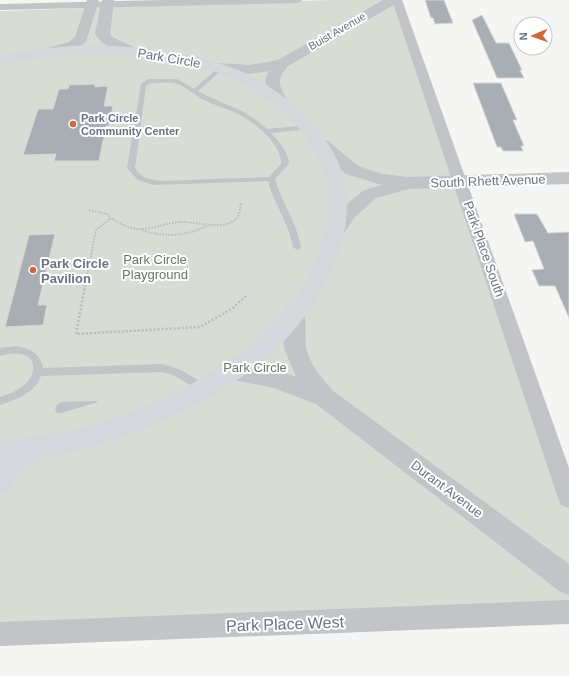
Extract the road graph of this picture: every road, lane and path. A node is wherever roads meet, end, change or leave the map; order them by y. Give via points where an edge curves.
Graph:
1 (298, 0) edge
2 (392, 0) edge
3 (397, 0) edge
4 (93, 2) edge
5 (108, 2) edge
6 (0, 7) edge
7 (130, 51) junction
8 (49, 52) junction
9 (0, 60) edge
10 (283, 63) junction
11 (217, 68) junction
12 (195, 91) junction
13 (278, 98) junction
14 (266, 131) junction
15 (316, 136) junction
16 (569, 178) edge
17 (271, 180) junction
18 (461, 182) junction
19 (406, 183) junction
20 (241, 203) dead end
21 (89, 210) dead end
22 (111, 218) junction
23 (207, 226) junction
24 (337, 228) junction
25 (141, 230) junction
26 (297, 247) dead end
27 (247, 295) dead end
28 (294, 315) junction
29 (0, 352) edge
30 (232, 371) junction
31 (38, 372) junction
32 (204, 388) junction
33 (324, 398) junction
34 (0, 401) edge
35 (44, 447) junction
36 (0, 452) edge
37 (0, 483) edge
38 (569, 498) edge
39 (569, 581) edge
40 (569, 612) edge
41 (0, 634) edge

1 - 5 street
2 - 10 street, Buist Avenue
3 - 18 street, Park Place South
4 - 5 street
4 - 6 street
4 - 8 street via 80,39 74,44
5 - 7 street via 102,37
7 - 8 main road, Park Circle
7 - 11 main road, Park Circle via 188,59
8 - 9 main road, Park Circle
10 - 11 street, Buist Avenue via 242,71
10 - 13 street, Buist Avenue via 272,75 271,80
11 - 12 lane
11 - 13 main road, Park Circle via 248,81
12 - 14 lane via 207,99 239,112
12 - 17 lane via 170,80 148,81 143,85 131,168 134,174 145,181 162,184
13 - 15 main road, Park Circle via 295,112
14 - 15 lane
14 - 17 lane via 285,156 285,164
15 - 19 street, South Rhett Avenue via 352,170
15 - 24 main road, Park Circle via 330,161 335,179
16 - 18 street, South Rhett Avenue
17 - 26 lane via 292,225
18 - 19 street, South Rhett Avenue
18 - 38 street, Park Place South
19 - 24 street, South Rhett Avenue via 370,194 348,213
20 - 23 path via 242,209 236,220
21 - 22 path via 107,214
22 - 25 path via 127,227
22 - 27 path via 96,230 76,334 200,327 233,308
23 - 25 path via 179,222
23 - 25 path via 178,234 157,234
24 - 28 main road, Park Circle via 328,258 314,286
28 - 30 main road, Park Circle via 266,344
28 - 33 street, Durant Avenue via 294,348 308,378
29 - 31 lane via 17,349 26,351 38,362
30 - 32 main road, Park Circle
30 - 33 street, Durant Avenue via 276,379
31 - 32 lane via 163,368 178,373
31 - 34 lane via 30,387 21,394
32 - 35 main road, Park Circle via 147,417 97,434
33 - 39 street, Durant Avenue
35 - 36 main road, Park Circle
35 - 37 main road via 18,459
40 - 41 street, Park Place West

